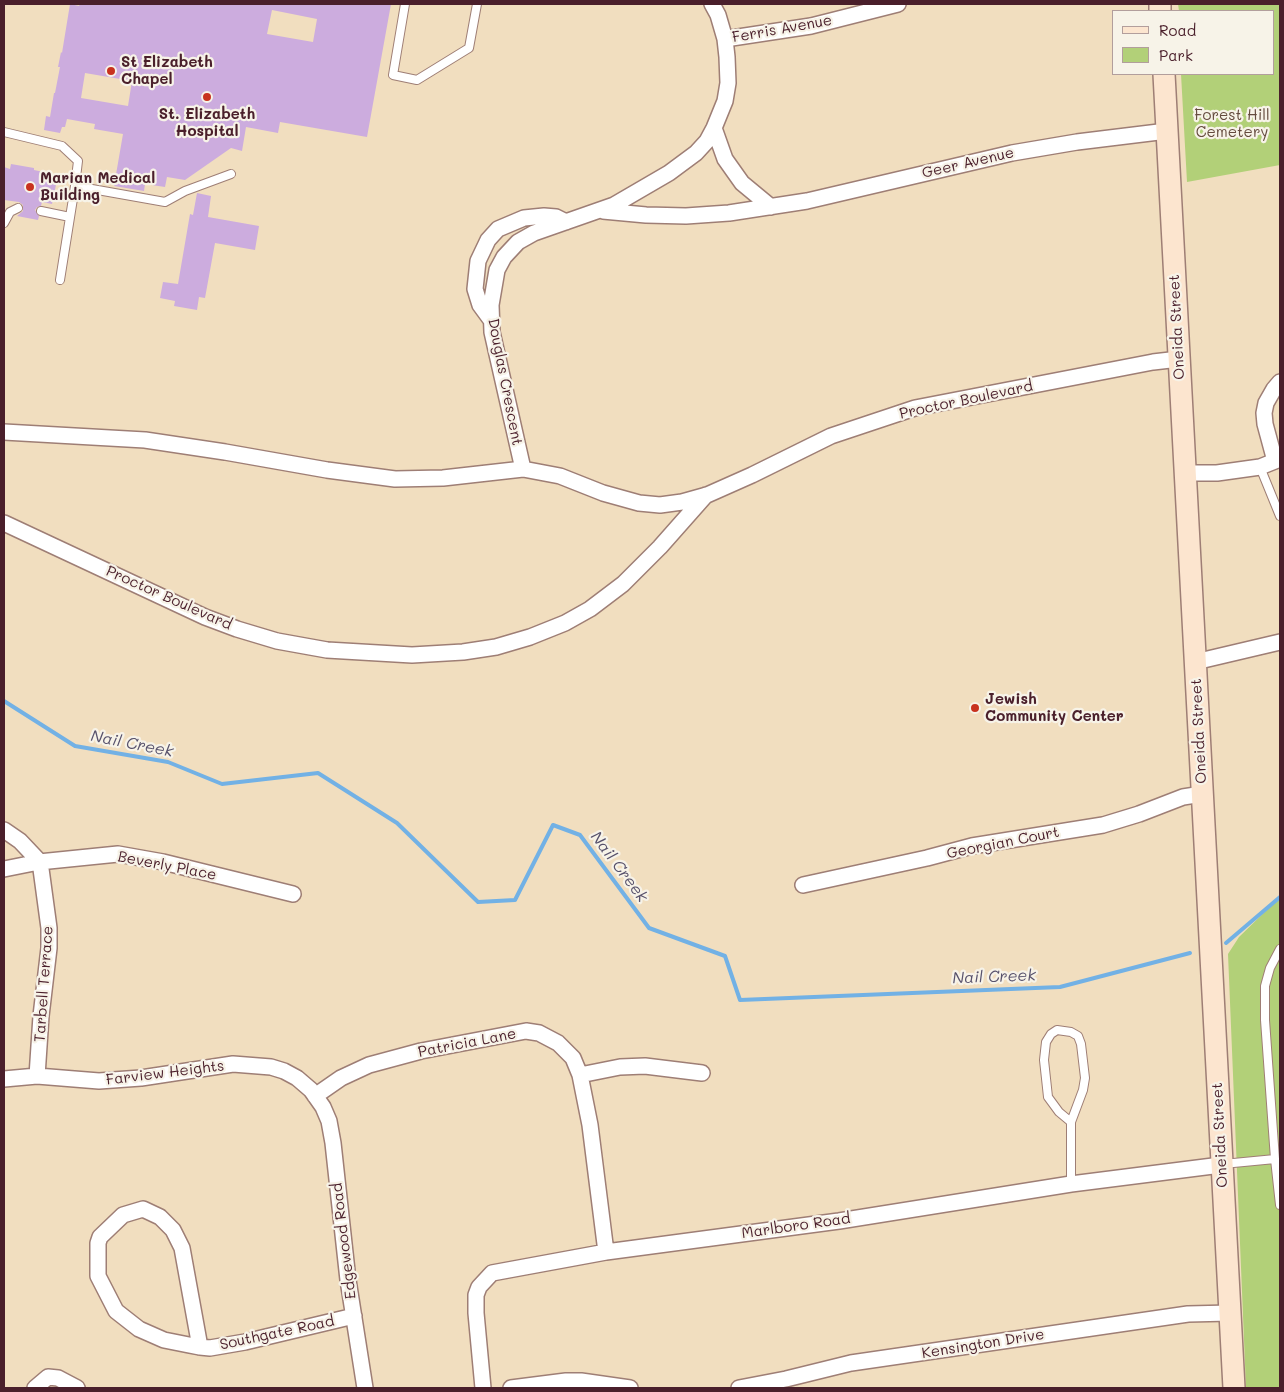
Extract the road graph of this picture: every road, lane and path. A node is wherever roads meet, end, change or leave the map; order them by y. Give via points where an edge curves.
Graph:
1 (405, 4) edge
2 (477, 4) edge
3 (712, 4) edge
4 (898, 4) edge
5 (725, 39) junction
6 (1164, 75) edge
7 (714, 128) junction
8 (1167, 131) junction
9 (4, 132) edge
10 (230, 174) dead end
11 (75, 186) junction
12 (771, 206) junction
13 (18, 208) dead end
14 (41, 211) dead end
15 (596, 211) junction
16 (70, 217) junction
17 (566, 222) junction
18 (4, 223) edge
19 (60, 280) dead end
20 (491, 320) junction
21 (1179, 359) junction
22 (1280, 382) edge
23 (4, 432) edge
24 (1278, 460) edge
25 (1260, 467) junction
26 (523, 469) junction
27 (1185, 474) junction
28 (707, 495) junction
29 (1280, 516) edge
30 (4, 523) edge
31 (1280, 642) edge
32 (1195, 662) junction
33 (1202, 794) junction
34 (4, 830) edge
35 (39, 862) junction
36 (4, 869) edge
37 (803, 885) dead end
38 (293, 894) dead end
39 (1280, 949) edge
40 (702, 1072) dead end
41 (37, 1076) junction
42 (580, 1076) junction
43 (4, 1079) edge
44 (315, 1096) junction
45 (1276, 1115) edge
46 (1071, 1122) junction
47 (1275, 1159) junction
48 (1221, 1165) junction
49 (1071, 1184) junction
50 (1280, 1204) edge
51 (606, 1252) junction
52 (1230, 1313) junction
53 (354, 1316) junction
54 (200, 1347) junction
55 (35, 1388) edge
56 (76, 1388) edge
57 (365, 1388) edge
58 (484, 1388) edge
59 (511, 1388) edge
60 (630, 1388) edge
61 (739, 1388) edge
62 (1234, 1388) edge

1 - 2 lane via 392,75 417,80 470,48
3 - 5 street, Douglas Crescent
4 - 5 street, Ferris Avenue via 811,26
5 - 7 street, Douglas Crescent via 728,82
6 - 8 street, Oneida Street
7 - 12 street via 725,159 742,183
7 - 15 street, Douglas Crescent via 696,153 669,174 614,205
8 - 12 street, Geer Avenue via 1012,153 807,201
8 - 21 street, Oneida Street
9 - 11 lane via 62,146 78,161
10 - 11 lane via 165,202
11 - 16 lane
12 - 15 street, Geer Avenue via 686,216
13 - 18 lane via 10,212
14 - 16 lane
15 - 17 street, Douglas Crescent
16 - 19 lane
17 - 20 street, Douglas Crescent via 518,242 504,257 490,305
17 - 20 street via 556,217 524,218 498,229 488,240 478,261 475,289 480,305
20 - 26 street, Douglas Crescent
21 - 27 street, Oneida Street
21 - 28 street, Proctor Boulevard via 915,408 831,436
22 - 24 street via 1266,403 1264,413
23 - 26 street, Proctor Boulevard via 144,440 395,478 443,478
24 - 25 street
25 - 27 street
25 - 29 lane
26 - 28 street, Proctor Boulevard via 560,476 640,503 660,505
27 - 32 street, Oneida Street
28 - 30 street, Proctor Boulevard via 660,548 623,584 590,609 564,623 496,647 412,655 326,650 237,629
31 - 32 street
32 - 33 street, Oneida Street
33 - 37 street, Georgian Court via 1183,797 1103,825 972,846
33 - 48 street, Oneida Street
34 - 35 street via 20,841
35 - 36 street, Beverly Place
35 - 38 street, Beverly Place via 118,854
35 - 41 street, Tarbell Terrace via 49,948
39 - 45 lane via 1264,986
40 - 42 street via 645,1066 620,1067
41 - 43 street, Farview Heights
41 - 44 street, Farview Heights via 99,1081 233,1064 284,1071 297,1078
42 - 44 street, Patricia Lane via 566,1049 539,1033 526,1031 421,1051 369,1065 341,1078
42 - 51 street, Patricia Lane via 590,1125
44 - 53 street, Edgewood Road via 329,1121 333,1143
45 - 47 lane
46 - 46 lane via 1085,1078 1080,1044 1078,1036 1057,1030 1046,1042 1044,1060 1048,1097
46 - 49 lane
47 - 48 lane
47 - 50 lane
48 - 49 street, Marlboro Road
48 - 52 street, Oneida Street
49 - 51 street, Marlboro Road via 839,1221
51 - 58 street, Marlboro Road via 492,1273 479,1287 476,1313
52 - 61 street, Kensington Drive via 1178,1315 851,1363
52 - 62 street, Oneida Street
53 - 54 street, Southgate Road via 245,1342
53 - 57 street, Edgewood Road
54 - 54 street, Southgate Road via 164,1340 139,1330 116,1311 98,1276 98,1243 100,1237 123,1215 143,1209 160,1217 173,1230 182,1248
55 - 56 street via 48,1377 58,1378
59 - 60 street via 566,1381

